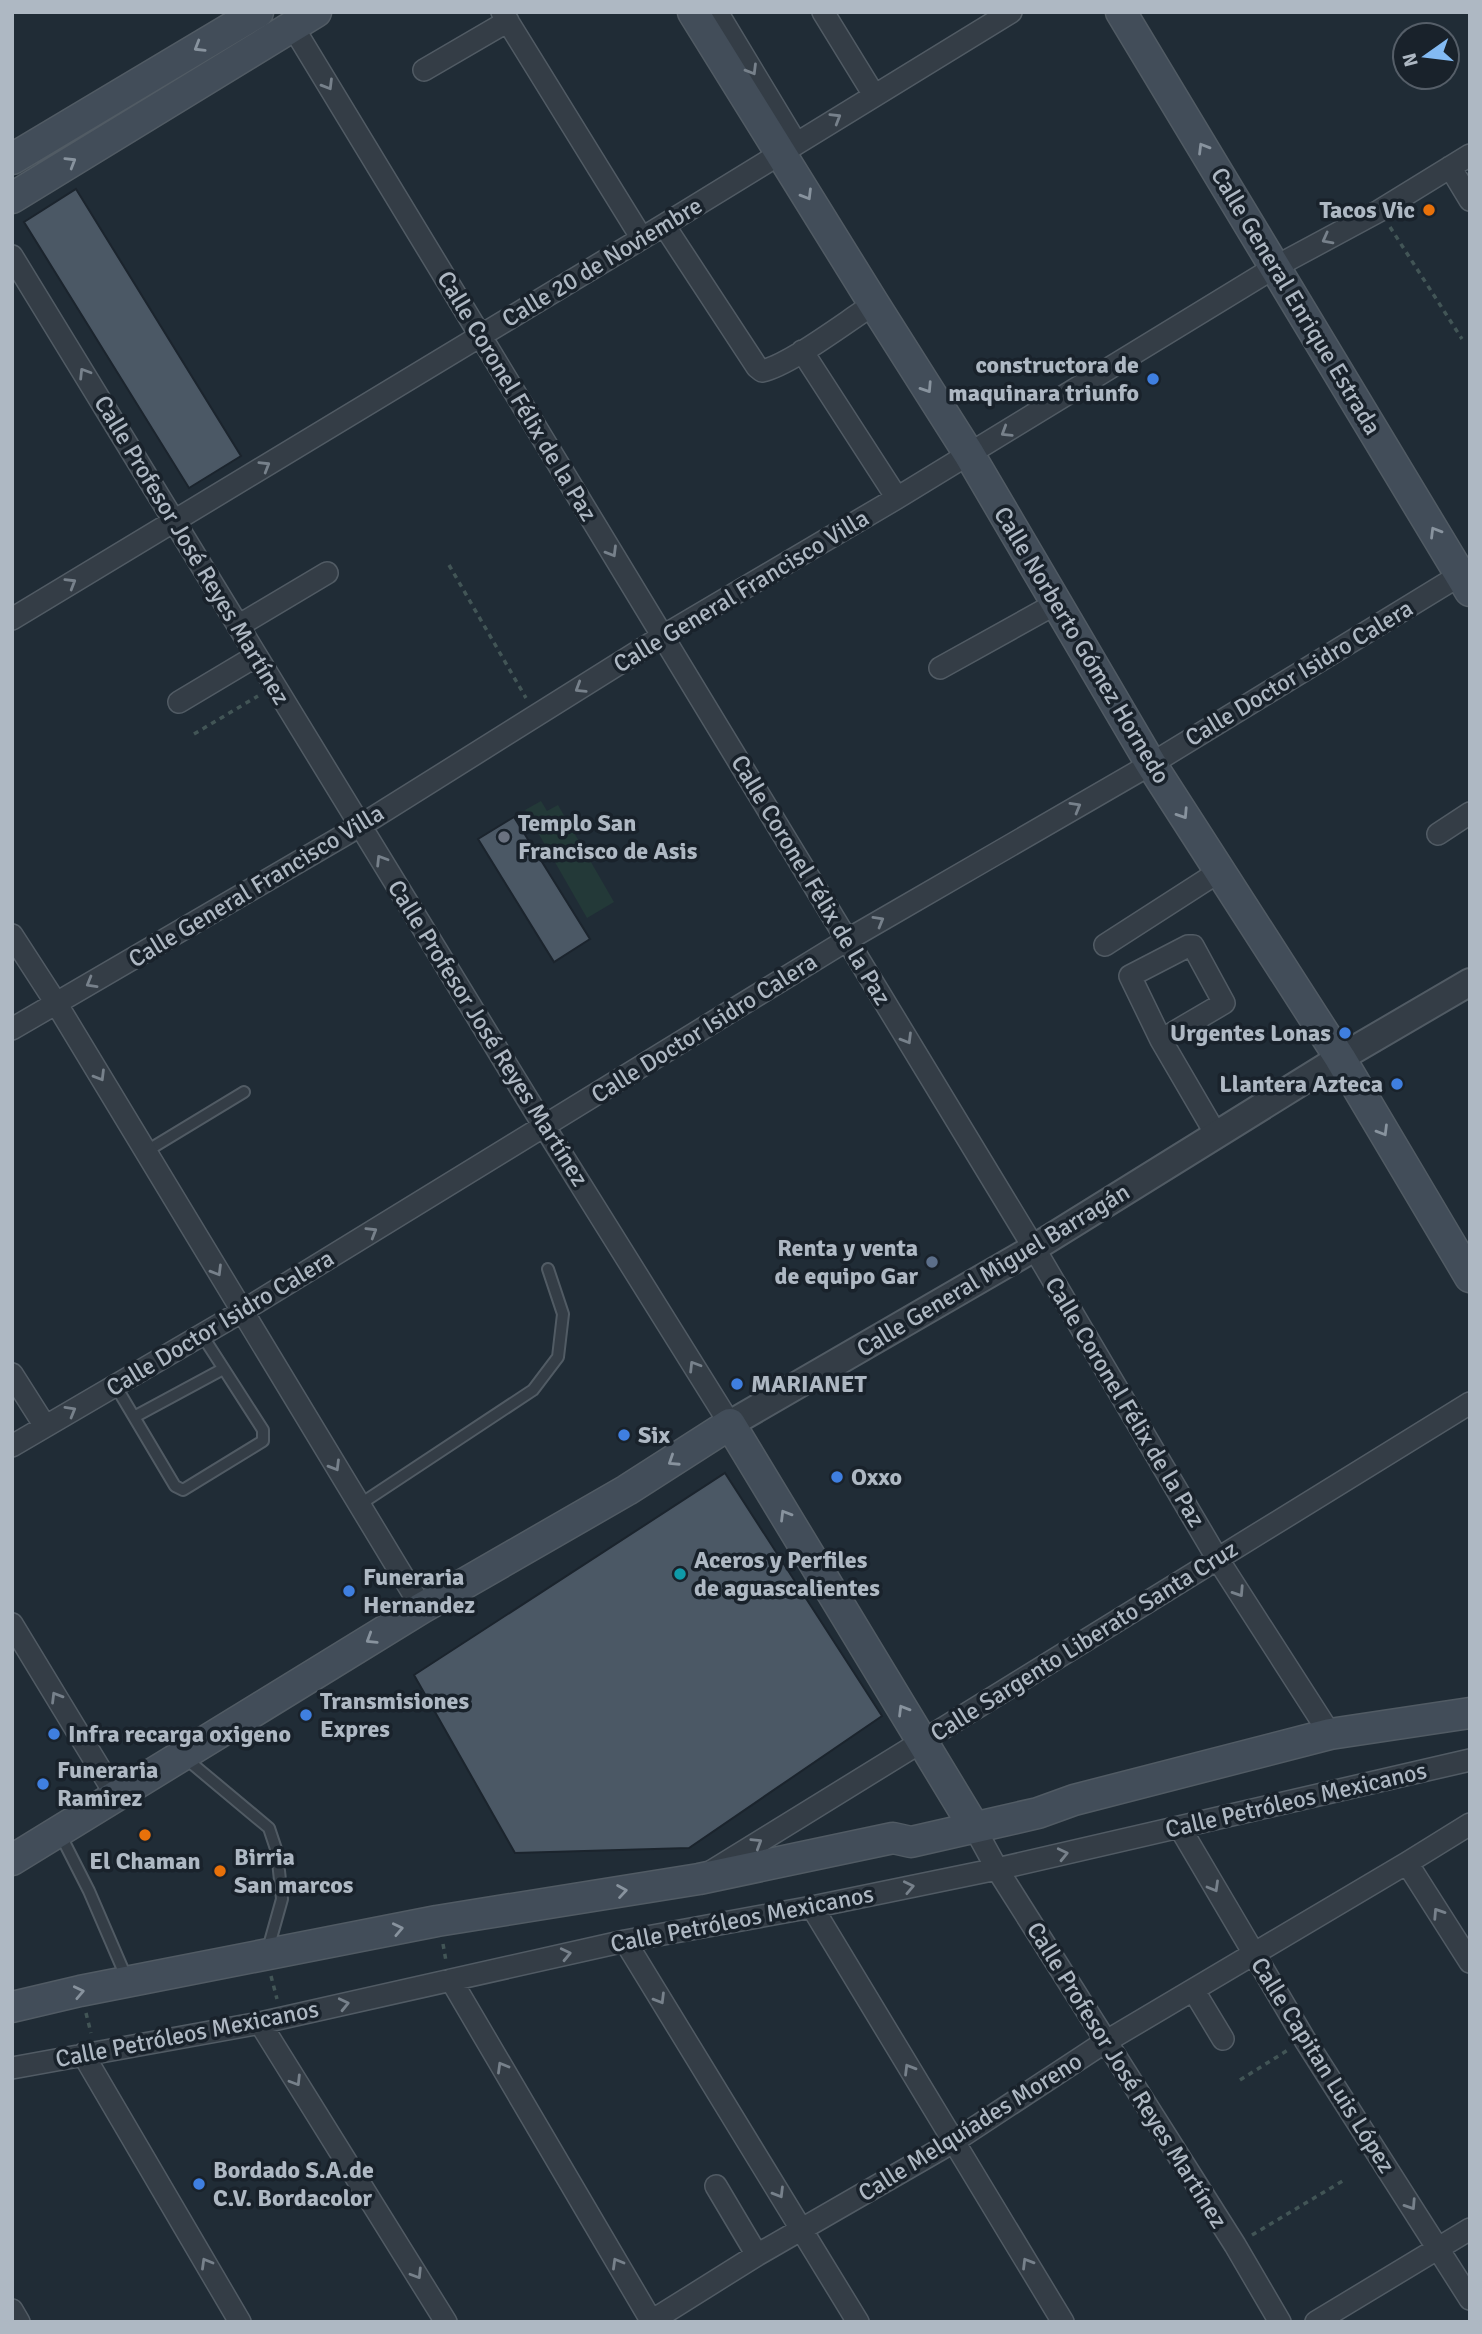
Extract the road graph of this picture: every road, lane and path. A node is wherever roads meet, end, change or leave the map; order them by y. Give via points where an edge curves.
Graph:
1 (258, 12) edge
2 (678, 12) edge
3 (693, 12) edge
4 (717, 12) edge
5 (823, 12) edge
6 (1010, 12) edge
7 (1121, 12) edge
8 (505, 17) edge
9 (305, 19) edge
10 (424, 70) dead end
11 (874, 95) junction
12 (782, 151) junction
13 (1470, 155) edge
14 (12, 159) edge
15 (1450, 167) junction
16 (12, 198) edge
17 (1470, 200) edge
18 (1379, 211) junction
19 (664, 225) junction
20 (641, 237) junction
21 (12, 256) edge
22 (1275, 267) junction
23 (873, 304) junction
24 (481, 335) junction
25 (1462, 339) dead end
26 (802, 351) junction
27 (969, 454) junction
28 (897, 498) junction
29 (174, 520) junction
30 (449, 565) dead end
31 (327, 573) dead end
32 (1467, 578) edge
33 (1056, 603) junction
34 (12, 619) edge
35 (238, 626) junction
36 (663, 636) junction
37 (256, 656) junction
38 (940, 668) dead end
39 (274, 685) junction
40 (179, 702) dead end
41 (536, 715) junction
42 (194, 734) dead end
43 (1151, 764) junction
44 (1470, 813) edge
45 (360, 826) junction
46 (1438, 834) dead end
47 (1220, 871) junction
48 (12, 935) edge
49 (847, 940) junction
50 (1105, 946) dead end
51 (1470, 982) edge
52 (56, 1003) junction
53 (12, 1030) edge
54 (1161, 1040) junction
55 (1340, 1058) junction
56 (244, 1092) dead end
57 (544, 1126) junction
58 (1217, 1136) junction
59 (145, 1152) junction
60 (1034, 1248) junction
61 (548, 1269) dead end
62 (1470, 1277) edge
63 (241, 1312) junction
64 (202, 1335) junction
65 (223, 1368) junction
66 (12, 1374) edge
67 (115, 1385) junction
68 (1470, 1403) edge
69 (134, 1417) junction
70 (730, 1424) junction
71 (45, 1426) junction
72 (12, 1446) edge
73 (359, 1505) junction
74 (1217, 1558) junction
75 (422, 1608) junction
76 (12, 1624) edge
77 (1470, 1713) edge
78 (1330, 1734) junction
79 (922, 1741) junction
80 (183, 1756) junction
81 (1470, 1760) edge
82 (117, 1797) junction
83 (969, 1818) junction
84 (1470, 1824) edge
85 (1180, 1828) junction
86 (59, 1832) junction
87 (12, 1860) edge
88 (1407, 1863) junction
89 (997, 1869) junction
90 (699, 1879) junction
91 (812, 1907) junction
92 (438, 1921) junction
93 (625, 1941) junction
94 (1253, 1954) junction
95 (267, 1955) junction
96 (1470, 1962) edge
97 (451, 1980) junction
98 (128, 1982) junction
99 (80, 1991) junction
100 (1194, 1991) junction
101 (12, 2007) edge
102 (271, 2021) junction
103 (1223, 2039) dead end
104 (1305, 2040) junction
105 (1105, 2042) junction
106 (89, 2053) junction
107 (12, 2068) edge
108 (1240, 2080) dead end
109 (953, 2142) junction
110 (1346, 2179) dead end
111 (716, 2186) dead end
112 (1470, 2229) edge
113 (801, 2230) junction
114 (1235, 2245) junction
115 (1439, 2249) junction
116 (757, 2255) junction
117 (1470, 2299) edge
118 (12, 2310) edge
119 (651, 2321) edge
120 (19, 2322) edge
121 (240, 2322) edge
122 (446, 2322) edge
123 (858, 2322) edge
124 (1063, 2322) edge
125 (1280, 2322) edge
126 (1316, 2322) edge

1 -> 14 main road
2 - 12 street, Calle Norberto Gómez Hornedo
3 - 12 main road, Calle Norberto Gómez Hornedo
4 -> 12 street, Calle Norberto Gómez Hornedo
5 - 11 street
6 - 11 street, Calle 20 de Noviembre
22 -> 7 main road, Calle General Enrique Estrada
8 - 10 street
8 - 20 street
16 -> 9 main road
9 -> 24 street, Calle Coronel Félix de la Paz
12 -> 11 street, Calle 20 de Noviembre
12 - 19 street, Calle 20 de Noviembre
12 -> 23 main road, Calle Norberto Gómez Hornedo
13 - 15 street, Calle General Francisco Villa
15 - 17 street
15 - 18 street, Calle General Francisco Villa
18 -> 22 street, Calle General Francisco Villa
18 - 25 path
19 - 20 street, Calle 20 de Noviembre
19 - 26 street via 757,367 769,369
20 - 24 street, Calle 20 de Noviembre
29 -> 21 street, Calle Profesor José Reyes Martínez
22 -> 27 street, Calle General Francisco Villa
32 -> 22 main road, Calle General Enrique Estrada
23 - 26 street
23 -> 27 main road, Calle Norberto Gómez Hornedo
29 -> 24 street, Calle 20 de Noviembre
24 -> 36 street, Calle Coronel Félix de la Paz
26 - 28 street
27 - 28 street, Calle General Francisco Villa
27 - 33 main road, Calle Norberto Gómez Hornedo
28 - 36 street, Calle General Francisco Villa
34 -> 29 street, Calle 20 de Noviembre
29 - 35 street, Calle Profesor José Reyes Martínez
30 - 41 path
31 - 35 street
32 - 43 street, Calle Doctor Isidro Calera
33 - 38 street
33 - 43 main road, Calle Norberto Gómez Hornedo
35 - 37 street, Calle Profesor José Reyes Martínez
36 -> 41 street, Calle General Francisco Villa
36 - 49 street, Calle Coronel Félix de la Paz
37 - 39 street, Calle Profesor José Reyes Martínez
37 - 40 street
39 - 42 path
39 - 45 street, Calle Profesor José Reyes Martínez
41 - 45 street, Calle General Francisco Villa
43 -> 47 main road, Calle Norberto Gómez Hornedo
49 -> 43 street, Calle Doctor Isidro Calera
44 - 46 street
45 -> 52 street, Calle General Francisco Villa
57 -> 45 street, Calle Profesor José Reyes Martínez
47 - 50 street
47 - 55 main road, Calle Norberto Gómez Hornedo
48 - 52 street
49 - 57 street, Calle Doctor Isidro Calera
49 -> 60 street, Calle Coronel Félix de la Paz
51 - 55 street, Calle General Miguel Barragán
52 - 53 street, Calle General Francisco Villa
52 -> 59 street
54 - 54 street via 1130,976 1193,946 1224,1003
54 - 58 street
55 - 58 street, Calle General Miguel Barragán
55 -> 62 main road, Calle Norberto Gómez Hornedo
56 - 59 lane
63 -> 57 street, Calle Doctor Isidro Calera
70 -> 57 street, Calle Profesor José Reyes Martínez
58 - 60 street, Calle General Miguel Barragán
59 -> 63 street
60 - 70 street, Calle General Miguel Barragán
60 - 74 street, Calle Coronel Félix de la Paz
61 - 73 lane via 563,1314 558,1357 533,1390
63 - 64 street, Calle Doctor Isidro Calera
63 -> 73 street
64 - 65 lane
64 - 67 street, Calle Doctor Isidro Calera
65 - 69 lane
65 - 69 lane via 263,1430 263,1441 183,1490 175,1486
66 - 71 street
67 - 69 lane
71 -> 67 street, Calle Doctor Isidro Calera
68 - 74 street, Calle Sargento Liberato Santa Cruz
70 -> 75 main road, Calle General Miguel Barragán via 627,1490
79 -> 70 main road, Calle Profesor José Reyes Martínez
71 - 72 street, Calle Doctor Isidro Calera
73 - 75 street
74 -> 78 street, Calle Coronel Félix de la Paz
74 - 79 street, Calle Sargento Liberato Santa Cruz
75 -> 80 main road, Calle General Miguel Barragán
82 -> 76 street
77 - 78 main road, Calle Petróleos Mexicanos
78 - 83 main road, Calle Petróleos Mexicanos via 1074,1800 1035,1796
79 - 83 main road, Calle Profesor José Reyes Martínez
90 -> 79 street, Calle Sargento Liberato Santa Cruz
80 - 82 main road, Calle General Miguel Barragán
80 - 95 lane via 269,1828 278,1852 282,1899
81 - 85 street, Calle Petróleos Mexicanos
82 - 86 main road, Calle General Miguel Barragán
83 - 89 street, Calle Profesor José Reyes Martínez
83 - 90 main road, Calle Petróleos Mexicanos via 906,1824 893,1838
84 - 88 street, Calle Melquíades Moreno
89 -> 85 street, Calle Petróleos Mexicanos
85 -> 94 street, Calle Capitan Luis López
86 - 87 main road, Calle General Miguel Barragán
86 - 98 lane
88 - 94 street, Calle Melquíades Moreno
96 -> 88 street
91 -> 89 street, Calle Petróleos Mexicanos
89 - 105 street, Calle Profesor José Reyes Martínez
92 -> 90 main road, Calle Petróleos Mexicanos
91 - 93 street, Calle Petróleos Mexicanos
109 -> 91 street
95 -> 92 main road, Calle Petróleos Mexicanos
92 - 97 path
97 -> 93 street, Calle Petróleos Mexicanos
93 -> 113 street
94 - 100 street, Calle Melquíades Moreno
94 - 104 street, Calle Capitan Luis López
95 - 98 main road, Calle Petróleos Mexicanos
95 - 102 path
102 -> 97 street, Calle Petróleos Mexicanos
119 -> 97 street
98 - 99 main road, Calle Petróleos Mexicanos
101 -> 99 main road, Calle Petróleos Mexicanos
99 - 106 path
100 - 103 street
100 - 105 street, Calle Melquíades Moreno
102 - 106 street, Calle Petróleos Mexicanos
102 -> 122 street
104 - 108 path
104 -> 115 street, Calle Capitan Luis López
105 - 109 street, Calle Melquíades Moreno
105 - 114 street, Calle Profesor José Reyes Martínez
106 - 107 street, Calle Petróleos Mexicanos
121 -> 106 street
109 - 113 street, Calle Melquíades Moreno
124 -> 109 street
110 - 114 path
111 - 116 street
112 - 115 street
113 - 116 street, Calle Melquíades Moreno
113 - 123 street
114 - 125 street, Calle Profesor José Reyes Martínez
115 - 117 street, Calle Capitan Luis López
115 - 126 street
116 - 119 street, Calle Melquíades Moreno
118 - 120 street

